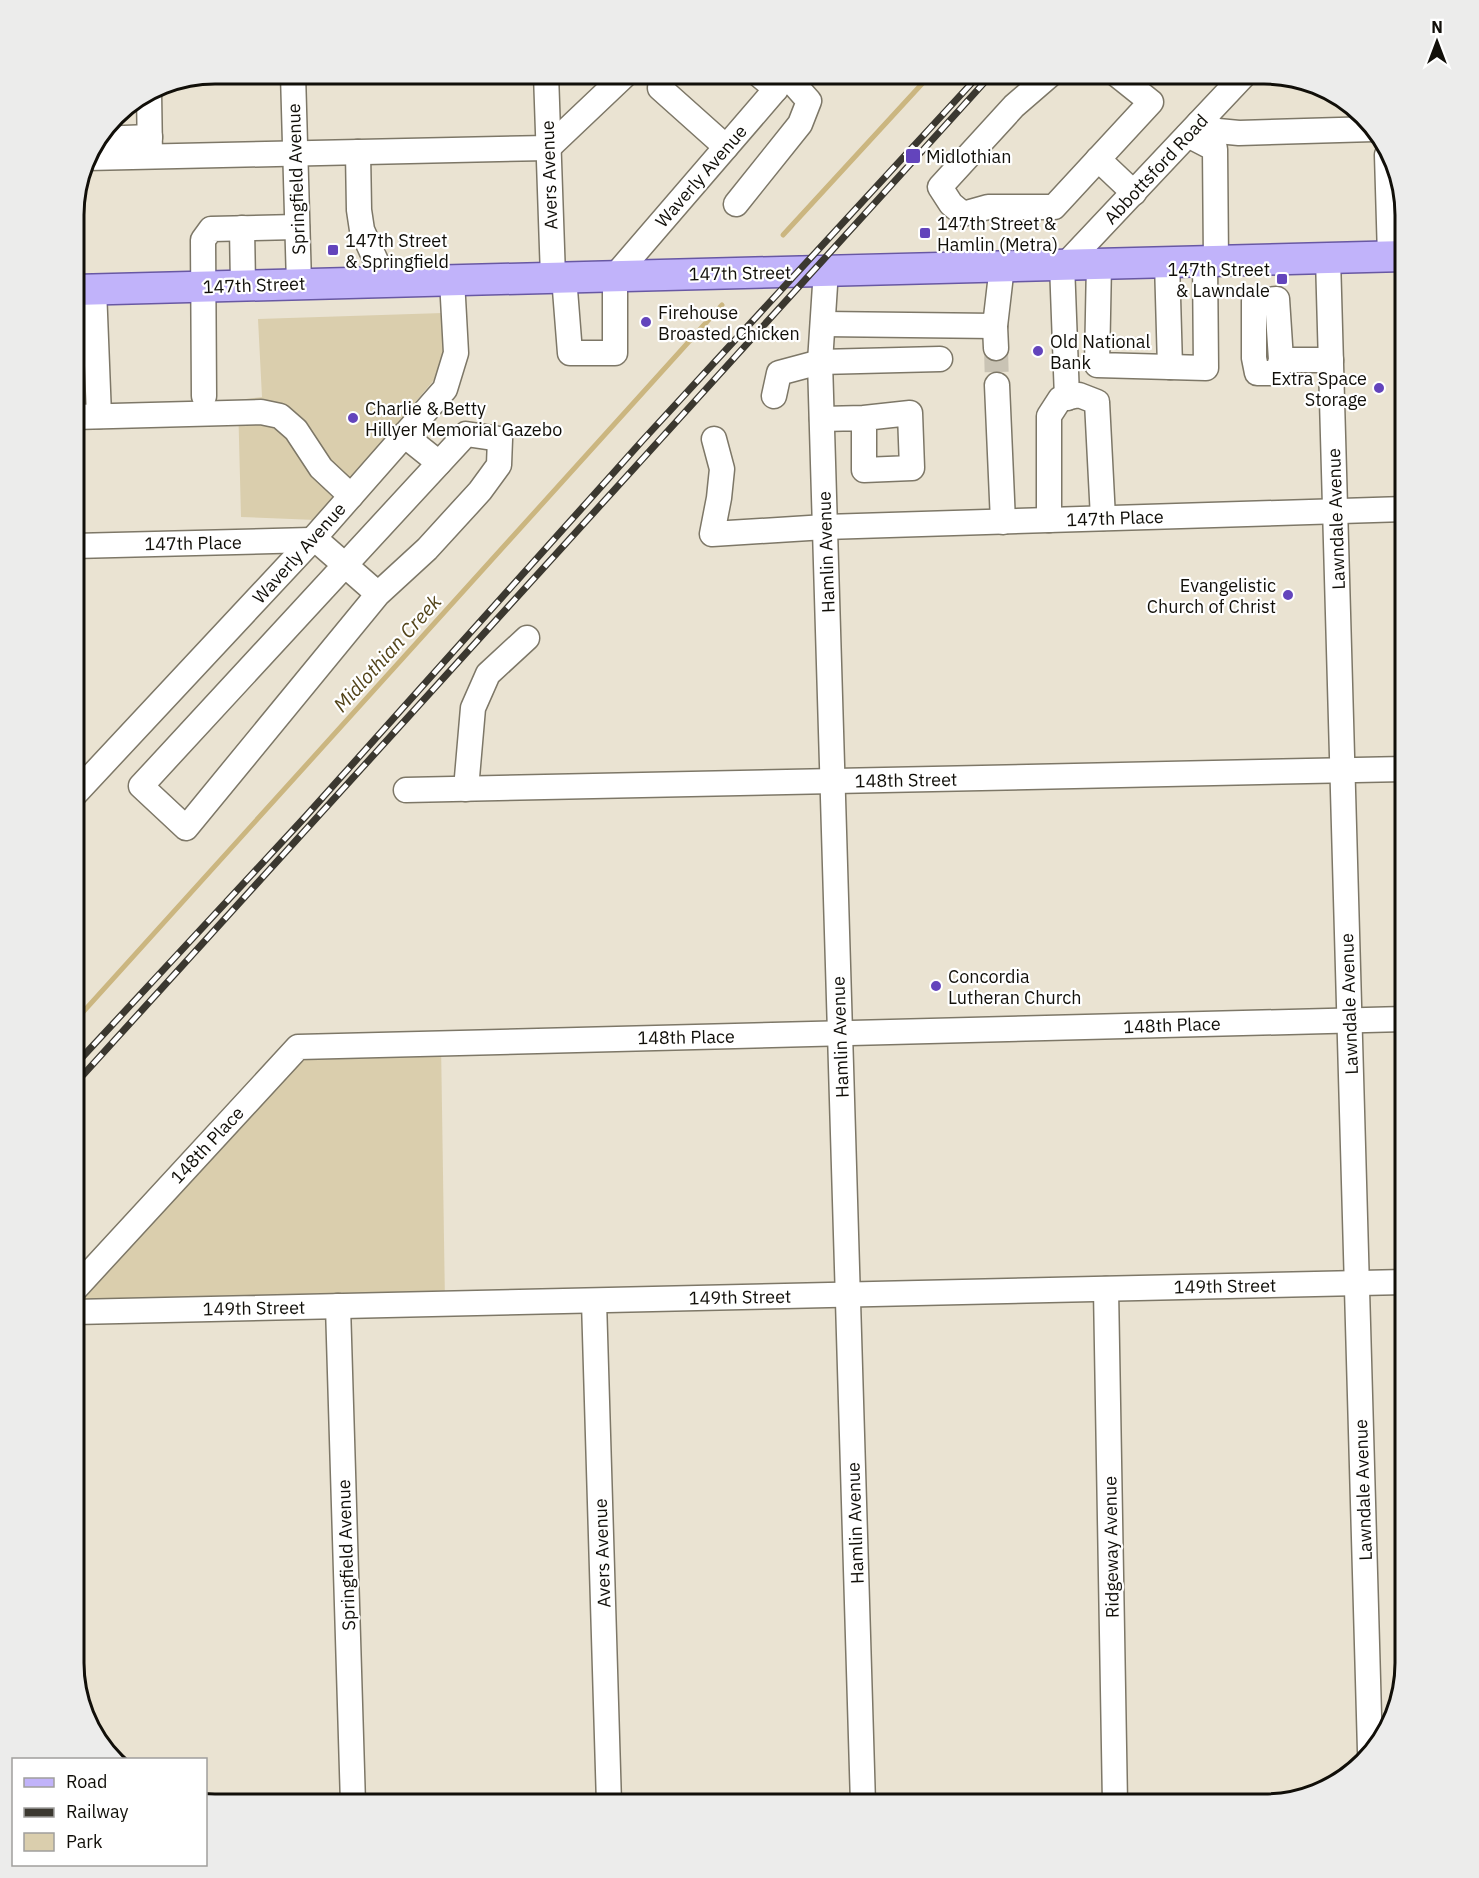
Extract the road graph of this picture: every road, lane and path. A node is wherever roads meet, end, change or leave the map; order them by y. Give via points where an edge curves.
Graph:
1 (293, 84) edge
2 (546, 84) edge
3 (615, 84) edge
4 (778, 84) edge
5 (788, 84) edge
6 (1039, 84) edge
7 (1128, 84) edge
8 (1229, 84) edge
9 (660, 88) dead end
10 (149, 102) edge
11 (1193, 129) junction
12 (1362, 129) edge
13 (107, 140) edge
14 (150, 147) junction
15 (726, 147) junction
16 (548, 148) junction
17 (358, 152) junction
18 (295, 153) junction
19 (99, 156) edge
20 (1098, 159) junction
21 (1390, 181) edge
22 (1134, 193) junction
23 (736, 204) dead end
24 (297, 226) junction
25 (242, 228) junction
26 (1395, 228) edge
27 (1395, 256) edge
28 (1328, 258) junction
29 (1210, 261) junction
30 (1167, 262) junction
31 (1099, 263) junction
32 (1064, 264) junction
33 (1002, 266) junction
34 (826, 270) junction
35 (615, 276) junction
36 (558, 277) junction
37 (452, 280) junction
38 (385, 281) junction
39 (299, 284) junction
40 (243, 285) junction
41 (203, 286) junction
42 (84, 289) edge
43 (823, 324) junction
44 (940, 359) dead end
45 (1281, 360) dead end
46 (1331, 360) junction
47 (820, 362) junction
48 (1170, 367) junction
49 (998, 385) tunnel mouth
50 (204, 396) dead end
51 (774, 396) dead end
52 (1067, 398) junction
53 (99, 416) junction
54 (84, 417) edge
55 (864, 418) dead end
56 (822, 419) junction
57 (404, 435) junction
58 (714, 439) dead end
59 (439, 463) junction
60 (351, 496) junction
61 (1395, 509) edge
62 (1335, 511) junction
63 (1103, 518) junction
64 (1049, 520) junction
65 (1002, 522) junction
66 (825, 527) junction
67 (313, 539) junction
68 (84, 546) edge
69 (344, 564) junction
70 (378, 594) junction
71 (527, 638) dead end
72 (1395, 769) edge
73 (1342, 770) junction
74 (832, 781) junction
75 (84, 784) edge
76 (466, 789) junction
77 (406, 790) dead end
78 (1395, 1019) edge
79 (1350, 1020) junction
80 (840, 1034) junction
81 (84, 1279) edge
82 (1395, 1282) edge
83 (1357, 1284) junction
84 (1106, 1289) junction
85 (848, 1295) junction
86 (594, 1301) junction
87 (338, 1306) junction
88 (84, 1312) edge
89 (1370, 1740) edge
90 (353, 1794) edge
91 (609, 1794) edge
92 (864, 1794) edge
93 (1115, 1794) edge

1 - 18 street, Springfield Avenue
2 - 16 street, Avers Avenue
3 - 16 street
4 - 15 street, Waverly Avenue
5 - 23 street via 809,101 800,124
6 - 20 street via 1014,106 940,187 951,204 963,214 988,207 1054,207
7 - 20 street via 1151,102
8 - 11 street, Abbottsford Road
9 - 15 street
10 - 14 street
11 - 12 street via 1239,133
11 - 22 street, Abbottsford Road
11 - 29 street via 1215,149
13 - 14 street
14 - 18 street
14 - 19 street
15 - 35 street, Waverly Avenue
16 - 17 street
16 - 36 street, Avers Avenue
17 - 18 street
17 - 38 street via 362,230
18 - 24 street, Springfield Avenue
20 - 22 street
21 - 26 street
22 - 32 street, Abbottsford Road
24 - 25 street
24 - 39 street, Springfield Avenue
25 - 40 street
25 - 41 street via 211,229 203,240
27 - 28 main road, 147th Street
28 - 29 main road, 147th Street
28 - 46 street, Lawndale Avenue
29 - 30 main road, 147th Street
29 - 48 street via 1206,368
30 - 31 main road, 147th Street
30 - 48 street
31 - 32 main road, 147th Street
31 - 48 street via 1097,365
32 - 33 main road, 147th Street
32 - 52 street
33 - 34 main road, 147th Street
33 - 43 street via 995,337
34 - 35 main road, 147th Street
34 - 43 street, Hamlin Avenue
35 - 36 main road, 147th Street
35 - 36 street, Avers Avenue via 615,353 570,353
36 - 37 main road, 147th Street
37 - 38 main road, 147th Street
37 - 57 street, Waverly Avenue via 456,353 444,389
38 - 39 main road, 147th Street
39 - 40 main road, 147th Street
40 - 41 main road, 147th Street
41 - 42 main road, 147th Street
41 - 50 street
42 - 53 street
43 - 47 street, Hamlin Avenue
44 - 47 street
45 - 46 street
46 - 62 street, Lawndale Avenue
47 - 51 street via 780,373
47 - 56 street, Hamlin Avenue
49 - 65 street
52 - 63 street via 1079,395 1097,402
52 - 64 street via 1060,399 1049,416
53 - 54 street
53 - 60 street via 261,411 280,416 296,430 321,468
55 - 56 street
56 - 66 street, Hamlin Avenue
57 - 59 street
57 - 60 street, Waverly Avenue
58 - 66 street, 147th Place via 722,469 712,534
59 - 69 street
59 - 70 street via 466,434 500,438 499,465 480,491 427,549
60 - 67 street, Waverly Avenue
61 - 62 street, 147th Place
62 - 63 street, 147th Place
62 - 73 street, Lawndale Avenue
63 - 64 street, 147th Place
64 - 65 street, 147th Place
65 - 66 street, 147th Place
66 - 74 street, Hamlin Avenue
67 - 68 street, 147th Place
67 - 69 street
67 - 75 street, Waverly Avenue
69 - 70 street
69 - 70 street via 141,786 186,828
71 - 76 street via 488,674 473,708
72 - 73 street, 148th Street
73 - 74 street, 148th Street
73 - 79 street, Lawndale Avenue
74 - 76 street, 148th Street
74 - 80 street, Hamlin Avenue
76 - 77 street, 148th Street
78 - 79 street, 148th Place
79 - 80 street, 148th Place
79 - 83 street, Lawndale Avenue
80 - 81 street, 148th Place via 297,1047
80 - 85 street, Hamlin Avenue
82 - 83 street, 149th Street
83 - 84 street, 149th Street
83 - 89 street, Lawndale Avenue
84 - 85 street, 149th Street
84 - 93 street, Ridgeway Avenue
85 - 86 street, 149th Street
85 - 92 street, Hamlin Avenue
86 - 87 street, 149th Street
86 - 91 street, Avers Avenue
87 - 88 street, 149th Street
87 - 90 street, Springfield Avenue

